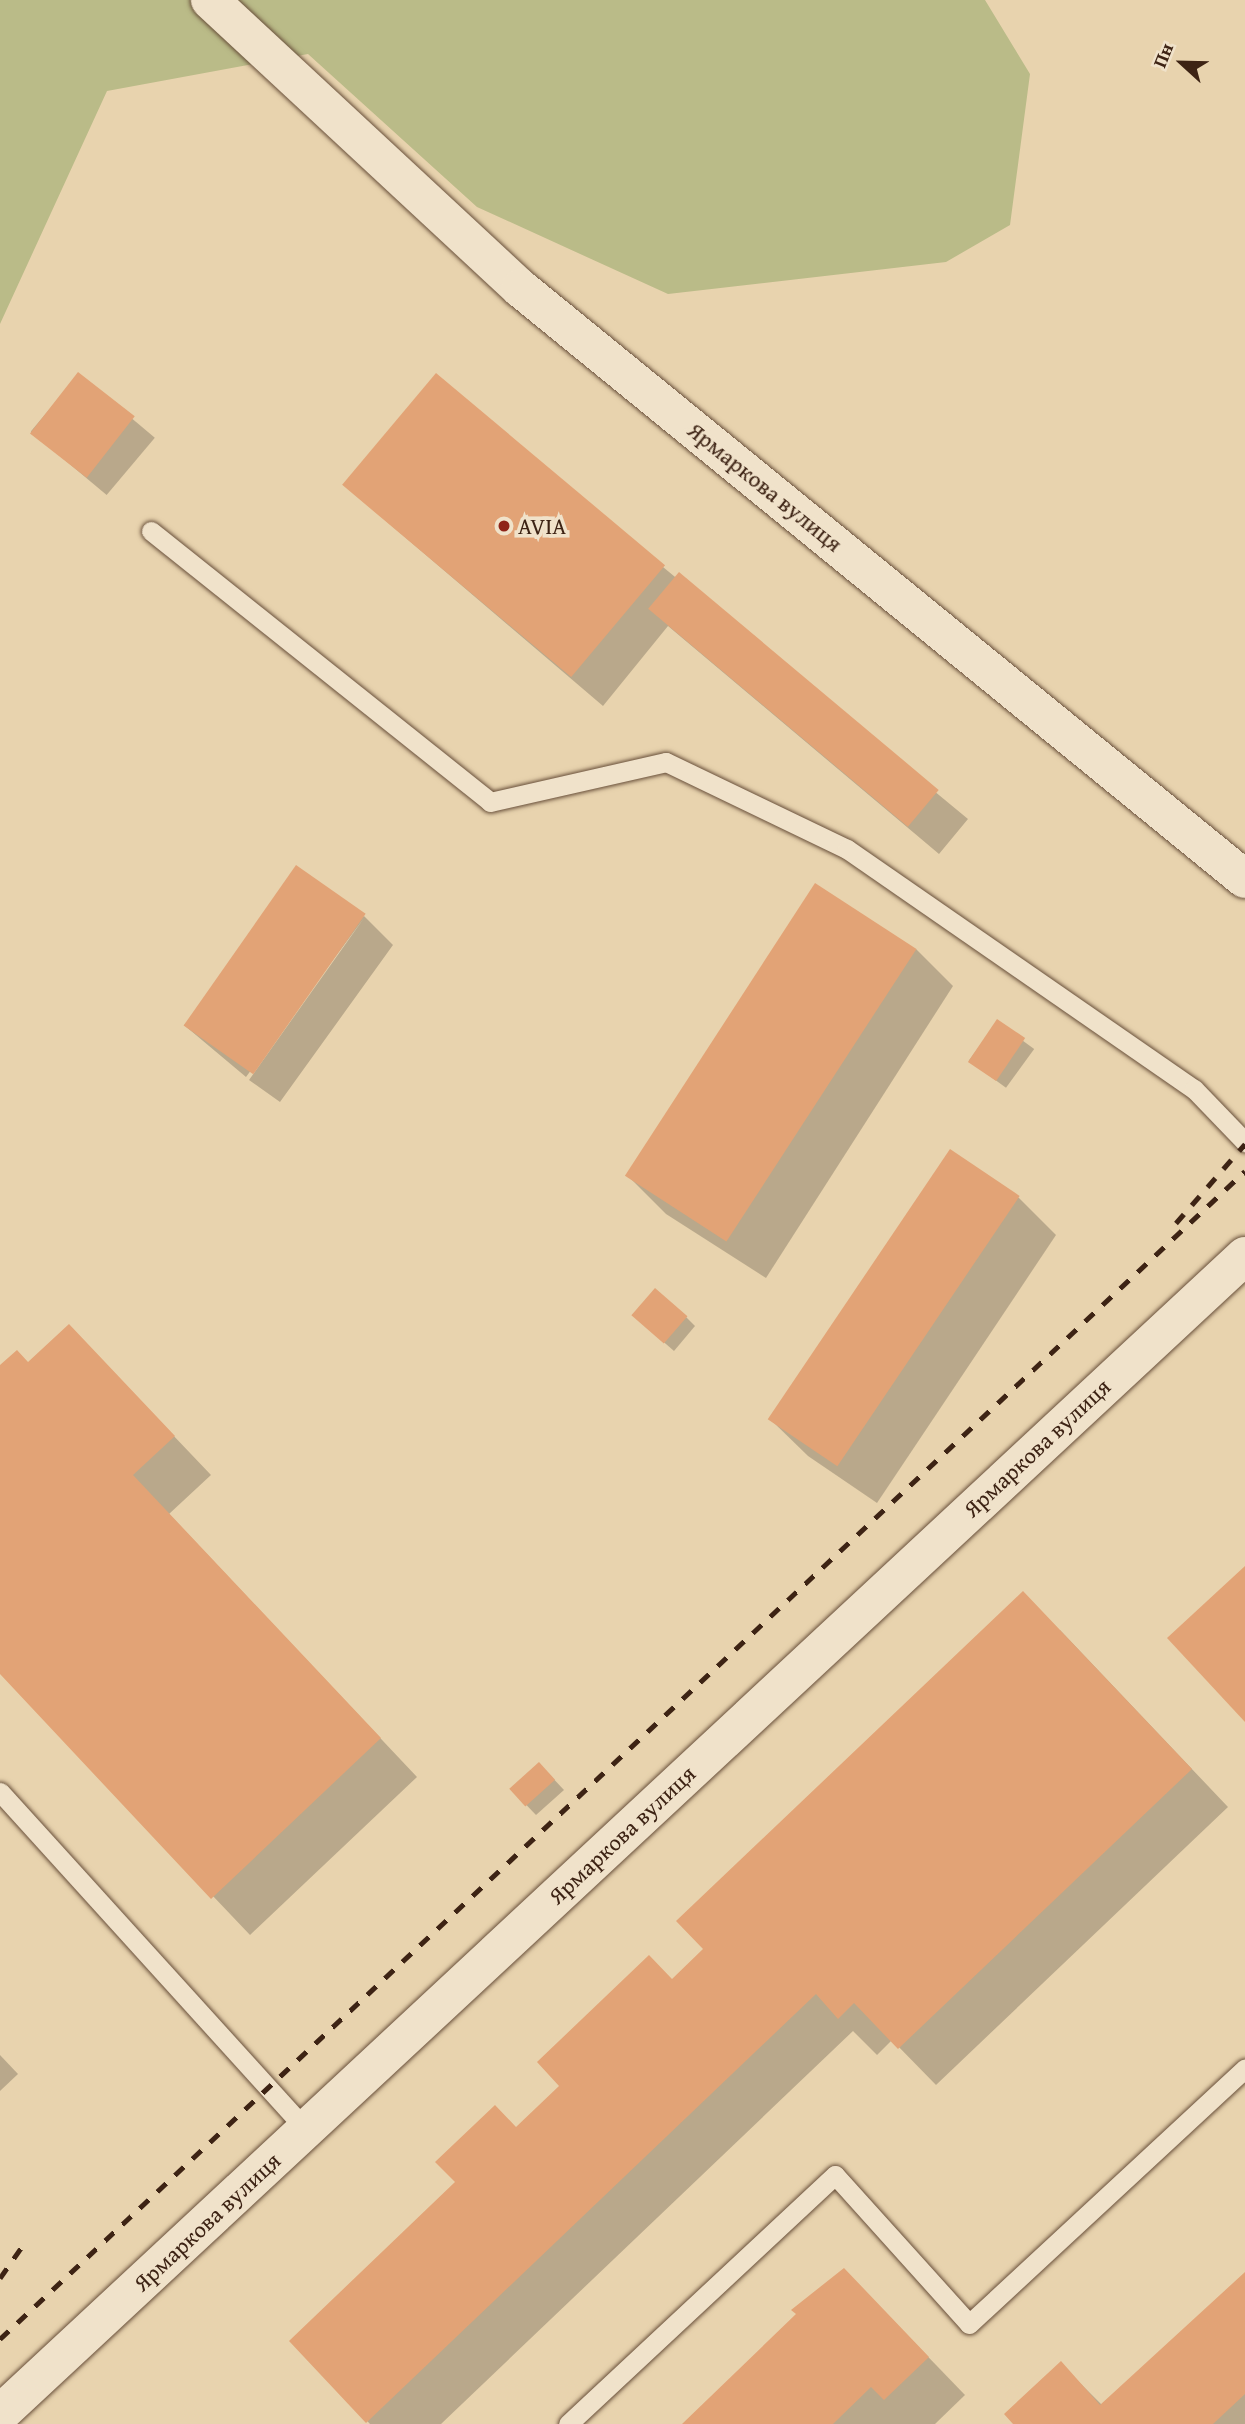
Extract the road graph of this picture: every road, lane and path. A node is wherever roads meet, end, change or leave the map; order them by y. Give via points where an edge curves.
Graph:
1 (210, 0) edge
2 (151, 531) dead end
3 (1245, 878) edge
4 (1245, 1142) edge
5 (1245, 1256) edge
6 (0, 1792) edge
7 (1245, 2068) edge
8 (306, 2130) junction
9 (0, 2414) edge
10 (568, 2424) edge

1 - 3 street, Ярмаркова вулиця via 520,288
2 - 4 lane via 490,802 666,762 847,849 1194,1088
5 - 8 street, Ярмаркова вулиця
6 - 8 lane
7 - 10 lane via 969,2324 835,2175
8 - 9 street, Ярмаркова вулиця

